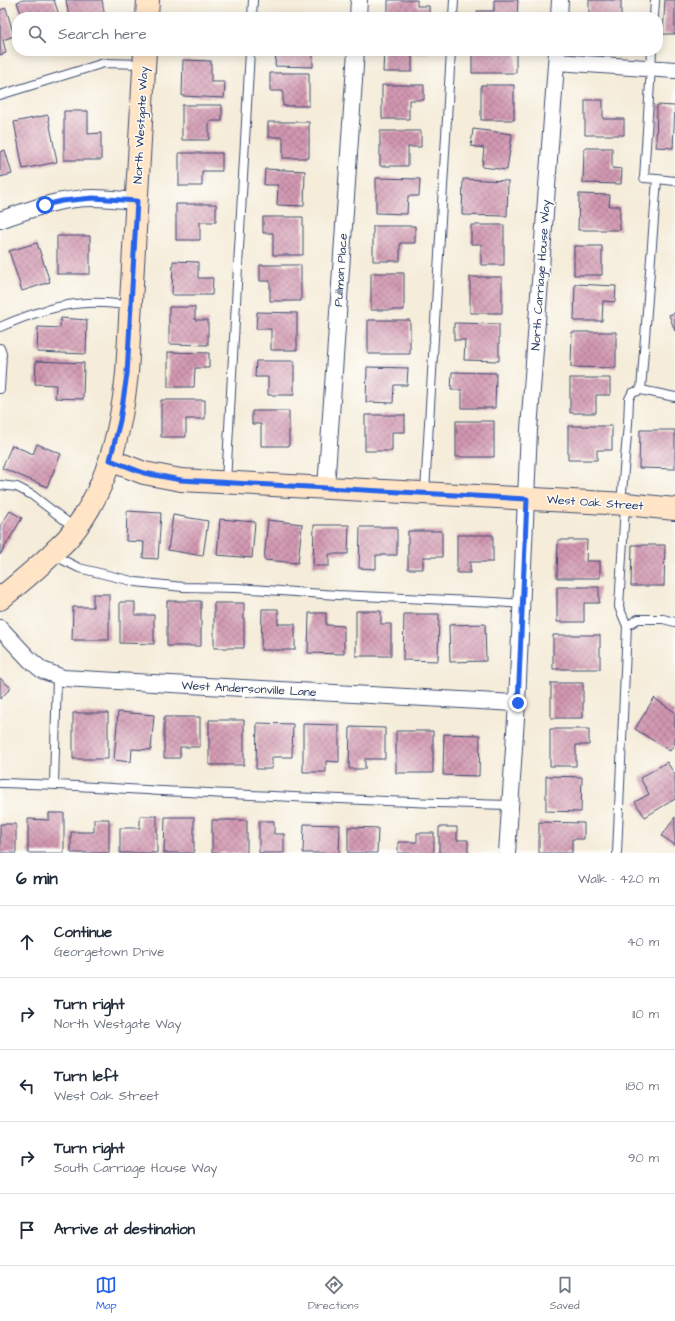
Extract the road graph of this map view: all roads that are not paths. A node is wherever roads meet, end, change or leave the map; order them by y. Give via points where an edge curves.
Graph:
1 (148, 0) edge
2 (253, 0) edge
3 (360, 0) edge
4 (454, 0) edge
5 (560, 0) edge
6 (655, 0) edge
7 (147, 12) edge
8 (252, 12) edge
9 (359, 12) edge
10 (453, 12) edge
11 (559, 12) edge
12 (654, 12) edge
13 (250, 56) edge
14 (356, 56) edge
15 (451, 56) edge
16 (557, 56) edge
17 (652, 56) edge
18 (145, 58) edge
19 (651, 68) junction
20 (675, 70) edge
21 (0, 95) edge
22 (657, 180) junction
23 (675, 181) edge
24 (137, 201) junction
25 (0, 220) edge
26 (130, 305) junction
27 (0, 327) edge
28 (0, 348) edge
29 (0, 389) edge
30 (642, 390) junction
31 (675, 397) edge
32 (110, 460) junction
33 (226, 482) junction
34 (0, 485) edge
35 (326, 488) junction
36 (425, 493) junction
37 (527, 499) junction
38 (623, 504) junction
39 (675, 509) edge
40 (75, 528) junction
41 (52, 554) junction
42 (0, 600) edge
43 (522, 604) junction
44 (675, 622) edge
45 (627, 626) junction
46 (0, 628) edge
47 (57, 676) junction
48 (518, 703) junction
49 (0, 783) edge
50 (54, 784) junction
51 (510, 805) junction
52 (507, 853) edge
53 (617, 853) edge

1 - 7 street
2 - 8 lane
3 - 9 street
4 - 10 lane
5 - 11 street
6 - 12 lane
13 - 33 lane
14 - 35 street, Pullman Place
15 - 36 lane
16 - 19 street
16 - 37 street, North Carriage House Way via 529,430
17 - 19 lane
18 - 21 lane via 104,63
18 - 24 street, North Westgate Way
19 - 20 street
19 - 22 lane via 644,178
22 - 23 lane
22 - 30 lane
24 - 25 street via 93,198 62,201
24 - 26 street, North Westgate Way
26 - 27 lane via 86,303 22,318
26 - 32 street, North Westgate Way via 125,397
28 - 29 lane
30 - 31 lane
30 - 38 lane via 632,393 629,399
32 - 33 street, West Oak Street via 144,473 181,480
32 - 40 street, North Westgate Way via 91,507
33 - 35 street, West Oak Street
34 - 40 lane via 17,487 32,495
35 - 36 street, West Oak Street
36 - 37 street, West Oak Street
37 - 38 street, West Oak Street
37 - 43 street, North Carriage House Way
38 - 39 street, West Oak Street
38 - 45 lane via 619,607
40 - 41 street, North Westgate Way
41 - 42 street, North Westgate Way
41 - 43 lane via 79,568 136,582 182,587
43 - 48 street, North Carriage House Way
44 - 45 lane via 663,619 638,619
45 - 53 lane
46 - 47 street, West Andersonville Lane via 30,660 42,670
47 - 48 street, West Andersonville Lane via 71,679
47 - 50 lane
48 - 51 street, North Carriage House Way
49 - 50 lane
50 - 51 lane via 434,804
51 - 52 street, North Carriage House Way

